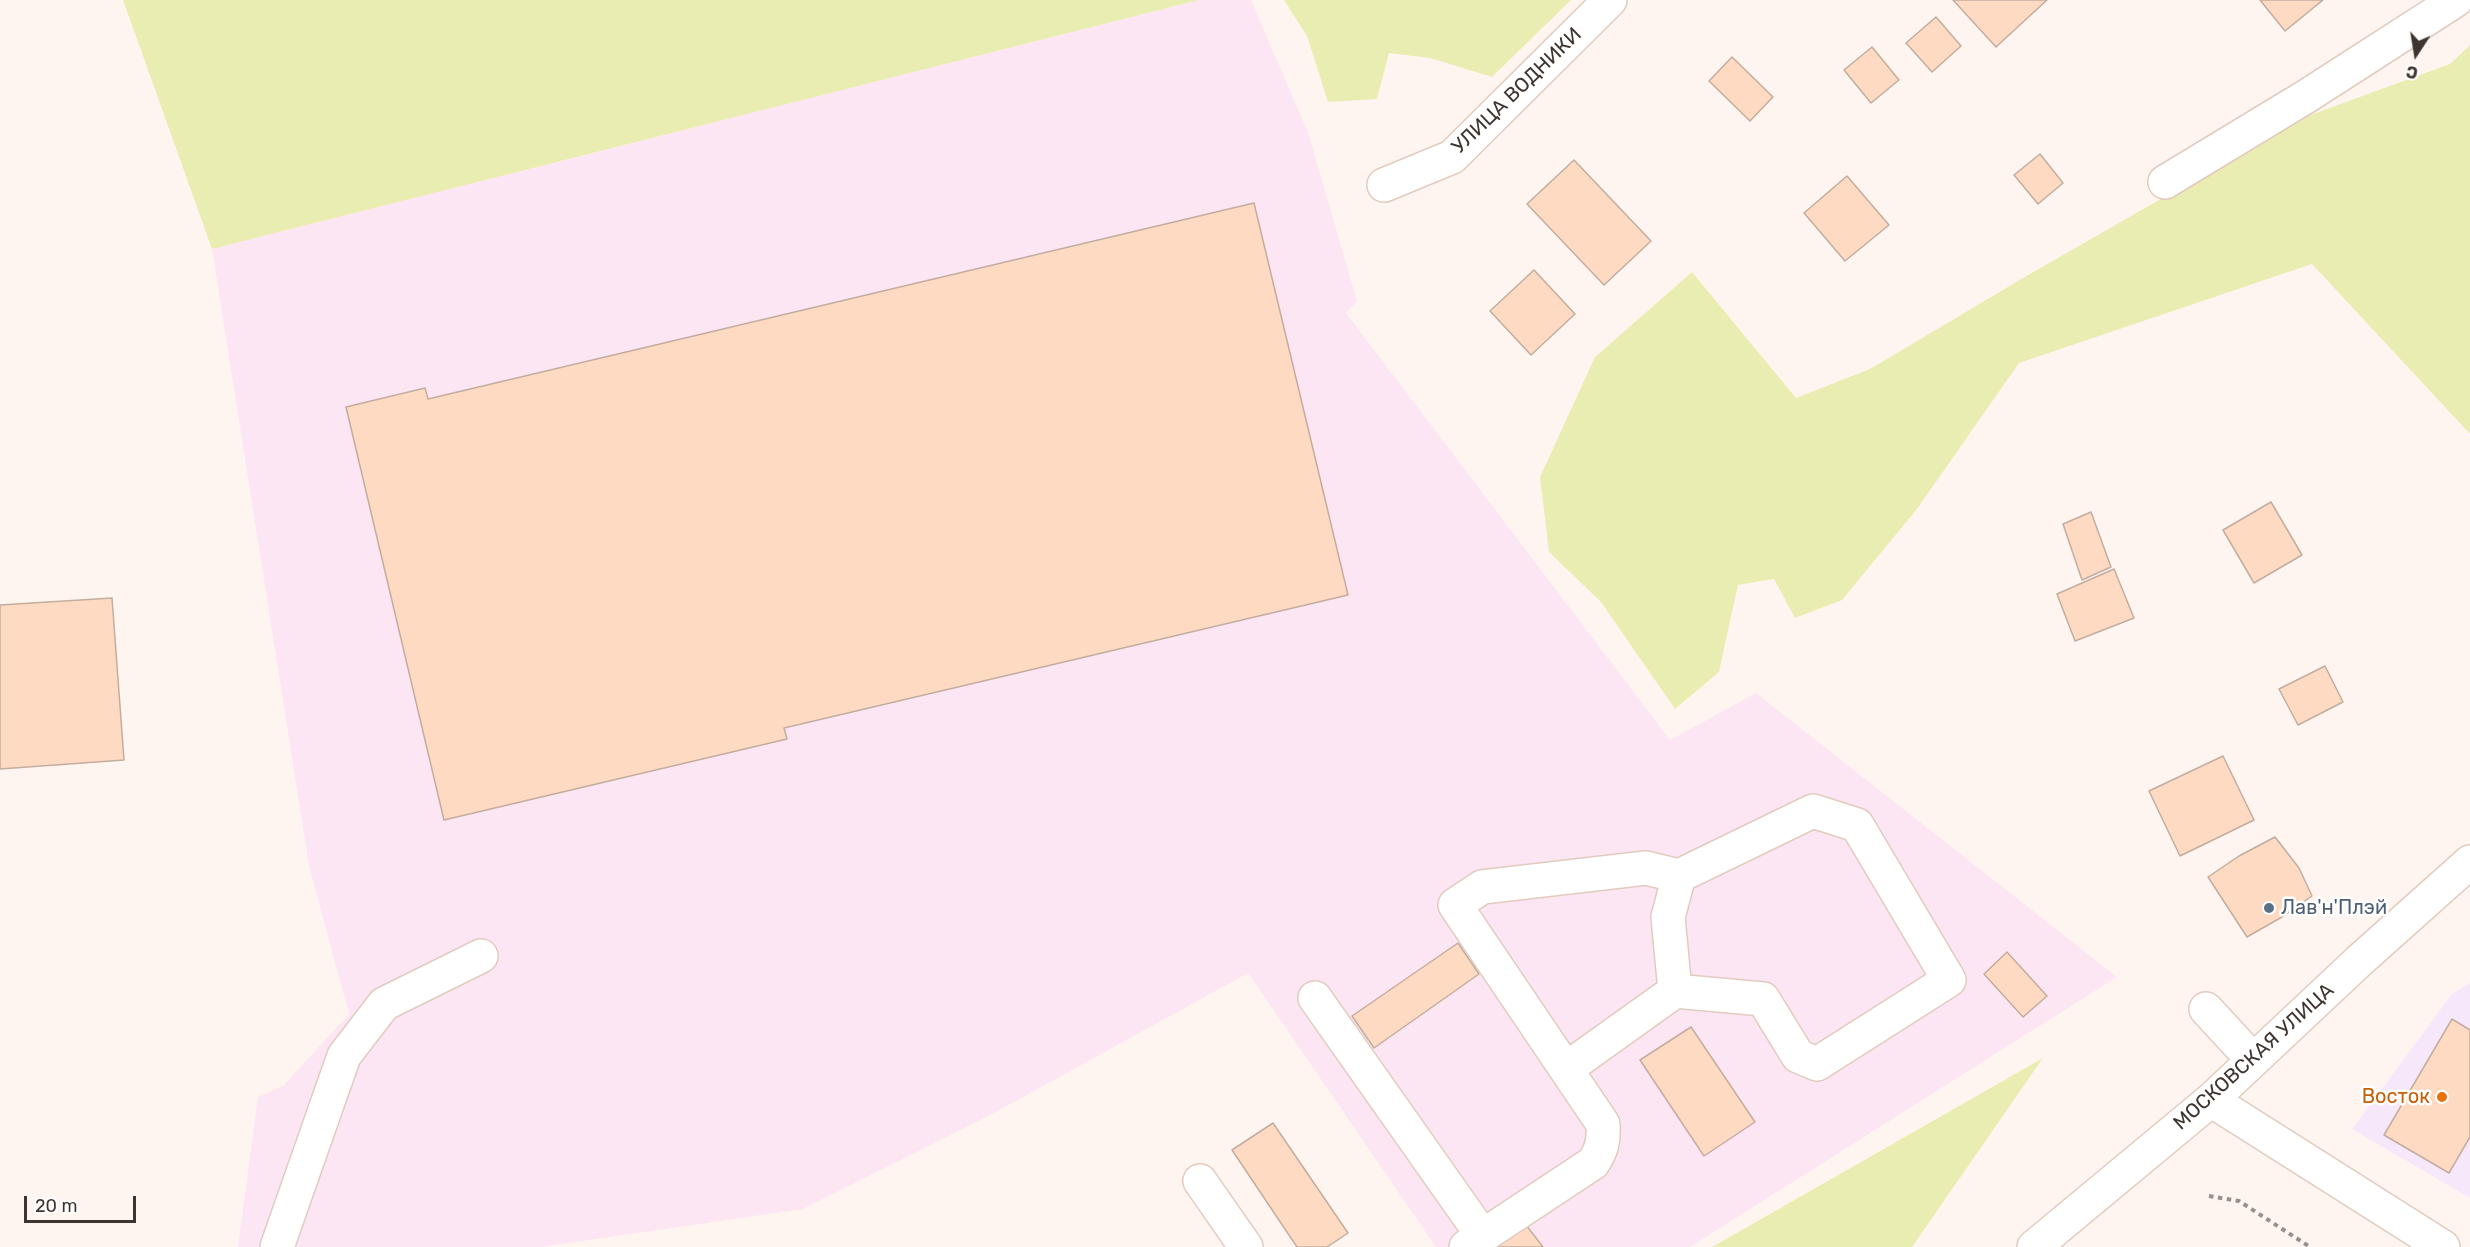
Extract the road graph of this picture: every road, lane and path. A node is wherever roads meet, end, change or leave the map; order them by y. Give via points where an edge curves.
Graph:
1 (1610, 0) edge
2 (2456, 0) edge
3 (2165, 182) dead end
4 (1384, 185) dead end
5 (2470, 862) edge
6 (1679, 876) junction
7 (481, 956) dead end
8 (1675, 991) junction
9 (1315, 998) dead end
10 (2206, 1009) dead end
11 (2253, 1060) junction
12 (1566, 1069) junction
13 (2211, 1100) junction
14 (1200, 1181) dead end
15 (2209, 1196) dead end
16 (1474, 1241) edge
17 (278, 1247) edge
18 (1246, 1247) edge
19 (2034, 1247) edge
20 (2310, 1247) edge
21 (2443, 1247) edge

1 - 4 main road, УЛИЦА ВОДНИКИ via 1452,157
2 - 3 main road
5 - 11 main road, МОСКОВСКАЯ УЛИЦА
6 - 8 main road via 1668,917
6 - 8 main road via 1813,811 1857,825 1949,980 1817,1064 1798,1056 1763,999
6 - 12 main road via 1646,868 1482,888 1455,905
7 - 17 main road via 384,1004 344,1056
8 - 12 main road
9 - 16 main road
10 - 11 main road
11 - 13 main road, МОСКОВСКАЯ УЛИЦА
12 - 16 main road via 1603,1124 1601,1152 1593,1163
13 - 19 main road, МОСКОВСКАЯ УЛИЦА
13 - 21 main road
14 - 18 main road
15 - 20 path via 2239,1201

